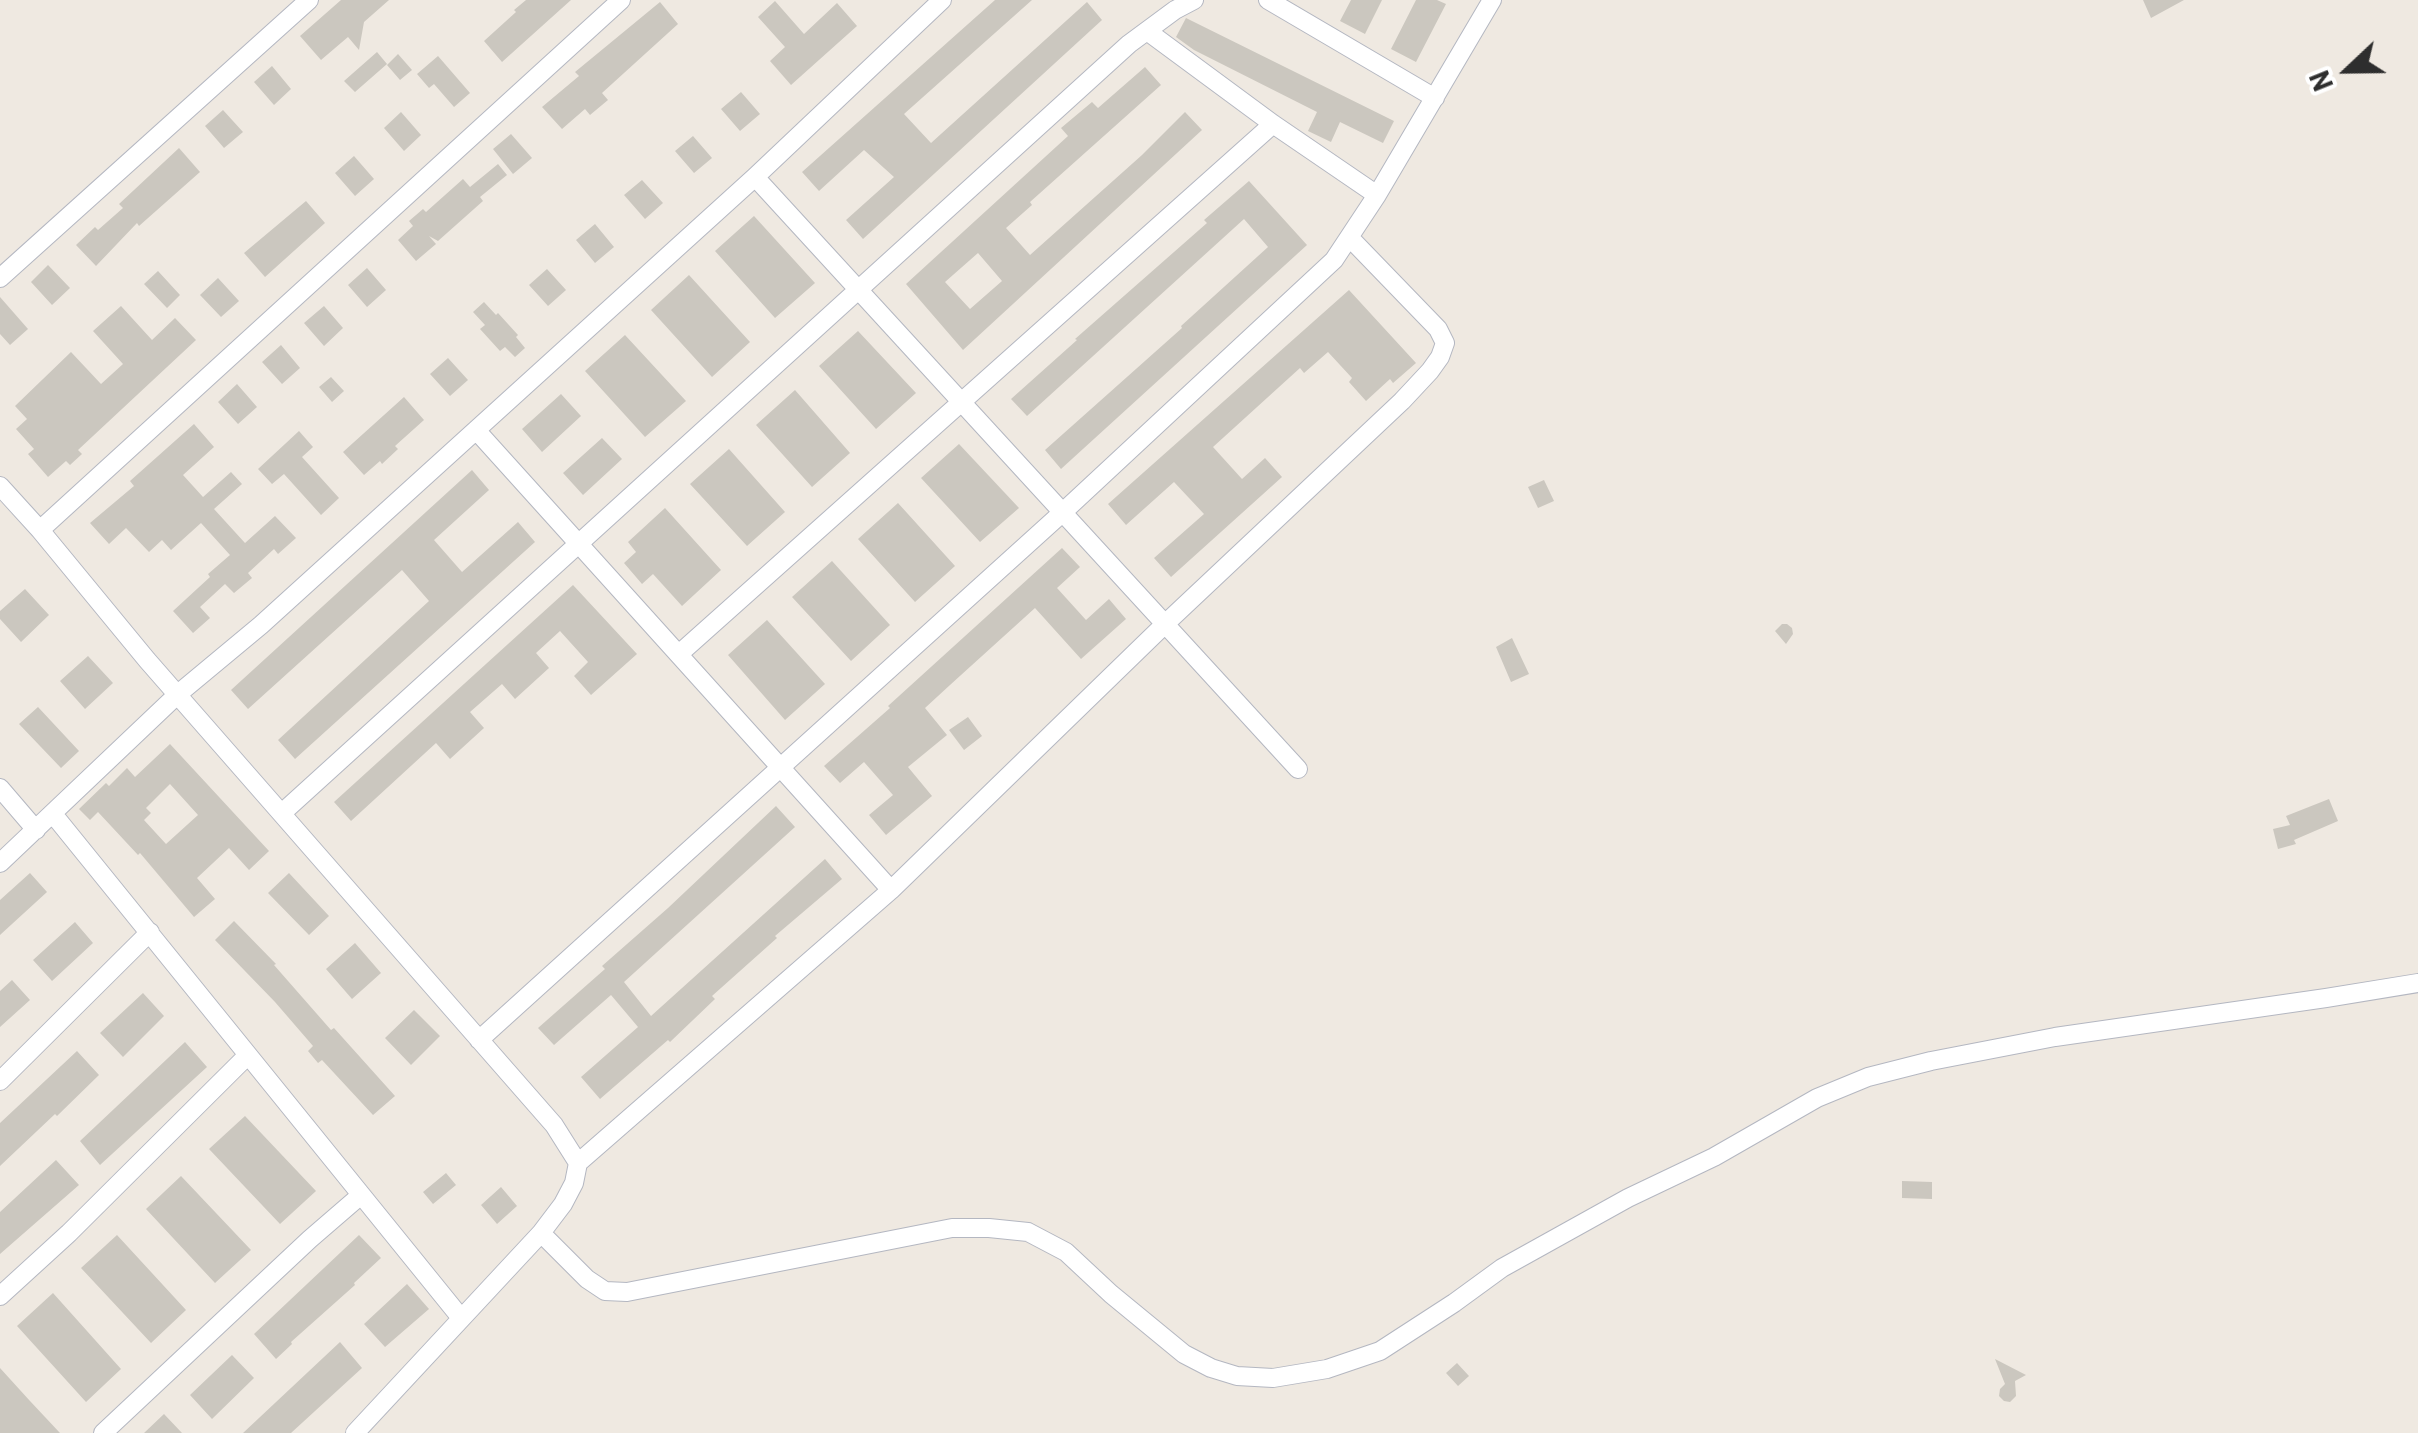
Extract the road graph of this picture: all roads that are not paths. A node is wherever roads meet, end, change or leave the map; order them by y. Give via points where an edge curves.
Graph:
1 (309, 0) edge
2 (621, 0) edge
3 (942, 0) edge
4 (1194, 0) edge
5 (1492, 0) edge
6 (1276, 2) edge
7 (1146, 31) junction
8 (1435, 98) junction
9 (1273, 124) junction
10 (756, 177) junction
11 (1378, 195) junction
12 (1350, 238) junction
13 (0, 278) edge
14 (858, 289) junction
15 (961, 400) junction
16 (476, 430) junction
17 (0, 486) edge
18 (1063, 512) junction
19 (40, 530) junction
20 (578, 542) junction
21 (1165, 624) junction
22 (679, 654) junction
23 (178, 694) junction
24 (780, 766) junction
25 (1298, 769) dead end
26 (0, 788) edge
27 (282, 813) junction
28 (53, 814) junction
29 (36, 830) junction
30 (0, 863) edge
31 (891, 890) junction
32 (150, 932) junction
33 (2418, 983) edge
34 (480, 1040) junction
35 (248, 1055) junction
36 (0, 1081) edge
37 (578, 1163) junction
38 (361, 1195) junction
39 (541, 1233) junction
40 (0, 1296) edge
41 (461, 1318) junction
42 (103, 1433) edge
43 (355, 1433) edge

1 - 13 street
2 - 19 street
3 - 10 street
4 - 7 street
5 - 8 street
6 - 8 street
7 - 9 street
7 - 14 street
8 - 11 street
9 - 11 street
9 - 15 street
10 - 14 street
10 - 16 street
11 - 12 street
12 - 18 street
12 - 21 street via 1438,329 1445,343 1440,357 1402,401
14 - 15 street
14 - 20 street
15 - 18 street
15 - 22 street
16 - 20 street
16 - 23 street
17 - 19 street
18 - 21 street
18 - 24 street
19 - 23 street
20 - 22 street
20 - 27 street
21 - 25 street
21 - 31 street
22 - 24 street
23 - 27 street
23 - 28 street
24 - 31 street
24 - 34 street
26 - 29 street
27 - 34 street
28 - 29 street
28 - 32 street
29 - 30 street
31 - 37 street
32 - 35 street
32 - 36 street
33 - 39 street via 2055,1037 1868,1076 1502,1268 1380,1352 1273,1378 1237,1376 1184,1354 1066,1252 1028,1232 952,1228 627,1292 605,1291 587,1279
34 - 37 street
35 - 38 street
35 - 40 street
37 - 39 street via 574,1183
38 - 41 street
38 - 42 street
39 - 41 street
41 - 43 street

